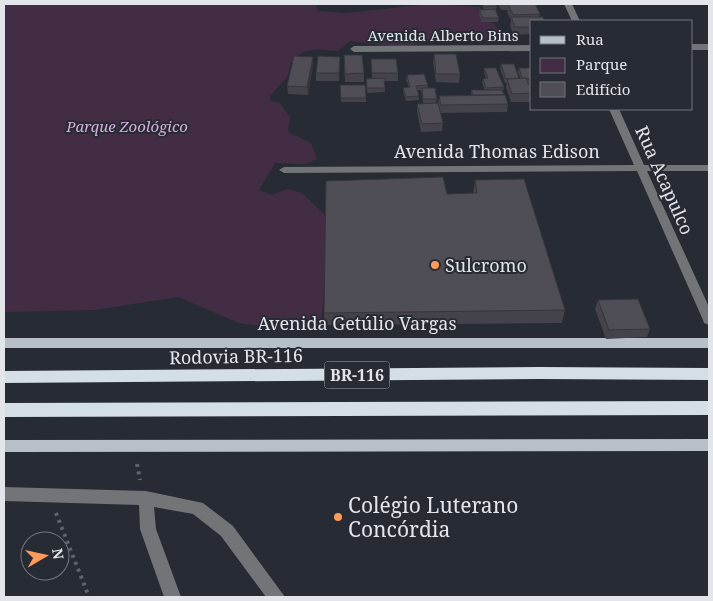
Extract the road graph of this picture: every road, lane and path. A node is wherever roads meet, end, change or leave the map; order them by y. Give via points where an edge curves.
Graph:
1 (568, 4) edge
2 (576, 20) edge
3 (693, 47) edge
4 (709, 47) edge
5 (530, 48) edge
6 (354, 49) dead end
7 (614, 110) edge
8 (640, 168) junction
9 (709, 168) edge
10 (284, 170) dead end
11 (709, 320) edge
12 (4, 343) edge
13 (709, 343) edge
14 (709, 374) edge
15 (4, 377) edge
16 (709, 408) edge
17 (4, 410) edge
18 (709, 445) edge
19 (4, 446) edge
20 (133, 446) junction
21 (4, 494) edge
22 (49, 494) junction
23 (146, 498) junction
24 (90, 597) edge
25 (172, 597) edge
26 (276, 597) edge

1 - 2 street
3 - 4 street
5 - 6 street, Avenida Alberto Bins
7 - 8 street, Rua Acapulco
8 - 9 street, Avenida Thomas Edison
8 - 10 street, Avenida Thomas Edison
8 - 11 street, Rua Acapulco
12 - 13 main road, Avenida Getúlio Vargas
14 - 15 highway, Rodovia BR-116 / BR-116
16 - 17 highway, BR-116
18 - 20 main road
19 - 20 main road
20 - 23 path
21 - 22 street
22 - 23 street
22 - 24 path
23 - 25 street via 148,529
23 - 26 street via 196,508 228,531

